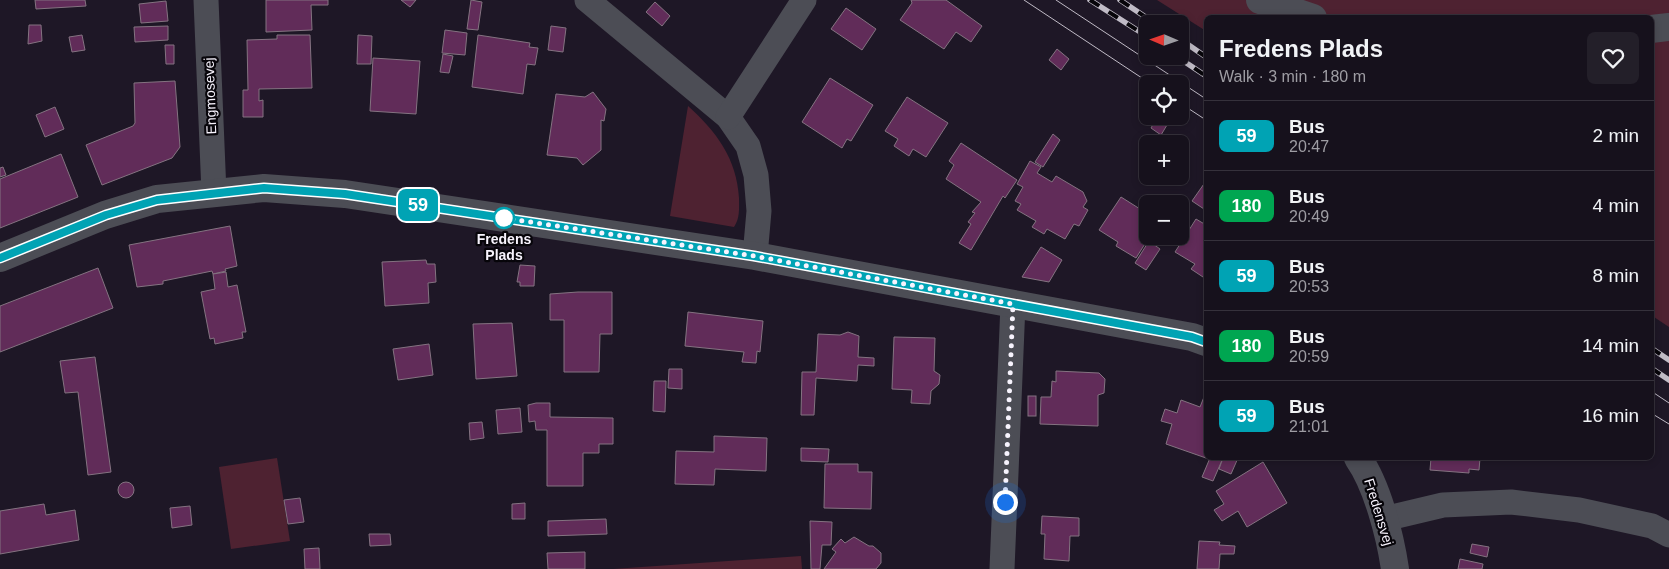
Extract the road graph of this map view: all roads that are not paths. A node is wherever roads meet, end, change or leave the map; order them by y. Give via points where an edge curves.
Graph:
1 (206, 0) edge
2 (586, 0) edge
3 (804, 0) edge
4 (1260, 0) edge
5 (1304, 15) edge
6 (1669, 27) edge
7 (1654, 29) edge
8 (728, 118) junction
9 (214, 193) junction
10 (754, 256) junction
11 (0, 258) edge
12 (1013, 304) junction
13 (1204, 341) edge
14 (1359, 460) edge
15 (1384, 519) junction
16 (1669, 535) edge
17 (1002, 569) edge
18 (1394, 569) edge

1 - 9 street, Engmosevej
2 - 8 street
3 - 8 street
4 - 5 street
6 - 7 street
8 - 10 street via 748,146 756,176 759,211
9 - 10 street via 264,188 345,194
9 - 11 street via 157,200 114,212
10 - 12 street
12 - 13 street
12 - 17 street
14 - 15 street, Fredensvej
15 - 16 street via 1443,506 1511,502 1579,510 1652,526
15 - 18 street, Fredensvej

